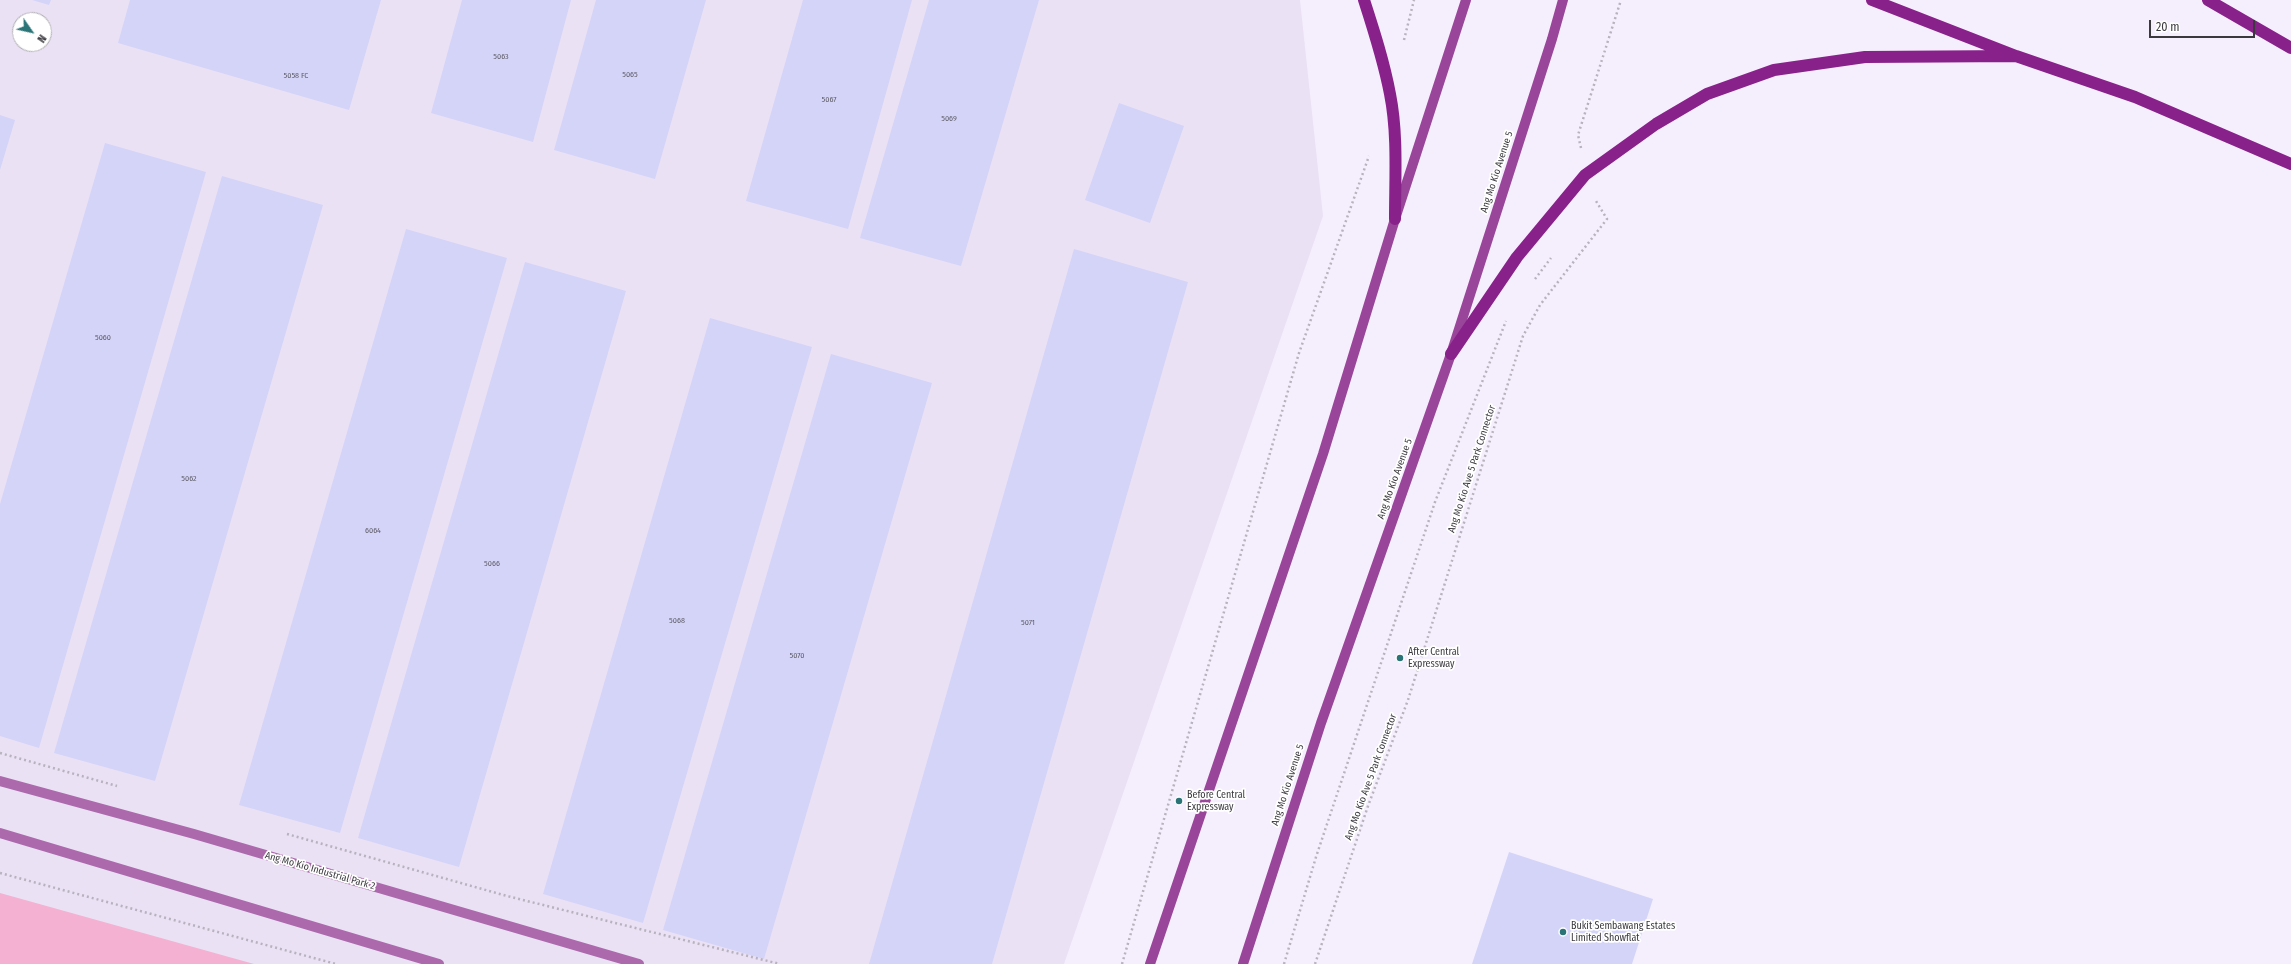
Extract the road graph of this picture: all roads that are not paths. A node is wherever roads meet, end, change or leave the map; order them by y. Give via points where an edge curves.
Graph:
1 (1364, 0) edge
2 (1466, 0) edge
3 (1563, 0) edge
4 (1872, 0) edge
5 (2208, 0) edge
6 (2291, 48) edge
7 (2016, 56) junction
8 (2291, 164) edge
9 (1395, 219) junction
10 (1451, 354) junction
11 (0, 781) edge
12 (0, 833) edge
13 (440, 964) edge
14 (639, 964) edge
15 (1150, 964) edge
16 (1243, 964) edge

1 - 9 highway via 1379,47 1390,95 1395,157
2 - 9 main road
3 - 10 main road, Ang Mo Kio Avenue 5
4 - 7 highway
5 - 6 highway
7 - 8 highway via 2134,97
7 - 10 highway via 1866,57 1774,70 1707,94 1656,124 1585,176 1517,257
9 - 15 main road via 1323,454
10 - 16 main road, Ang Mo Kio Avenue 5 via 1321,723
11 - 14 street, Ang Mo Kio Industrial Park 2 via 194,834
12 - 13 street

